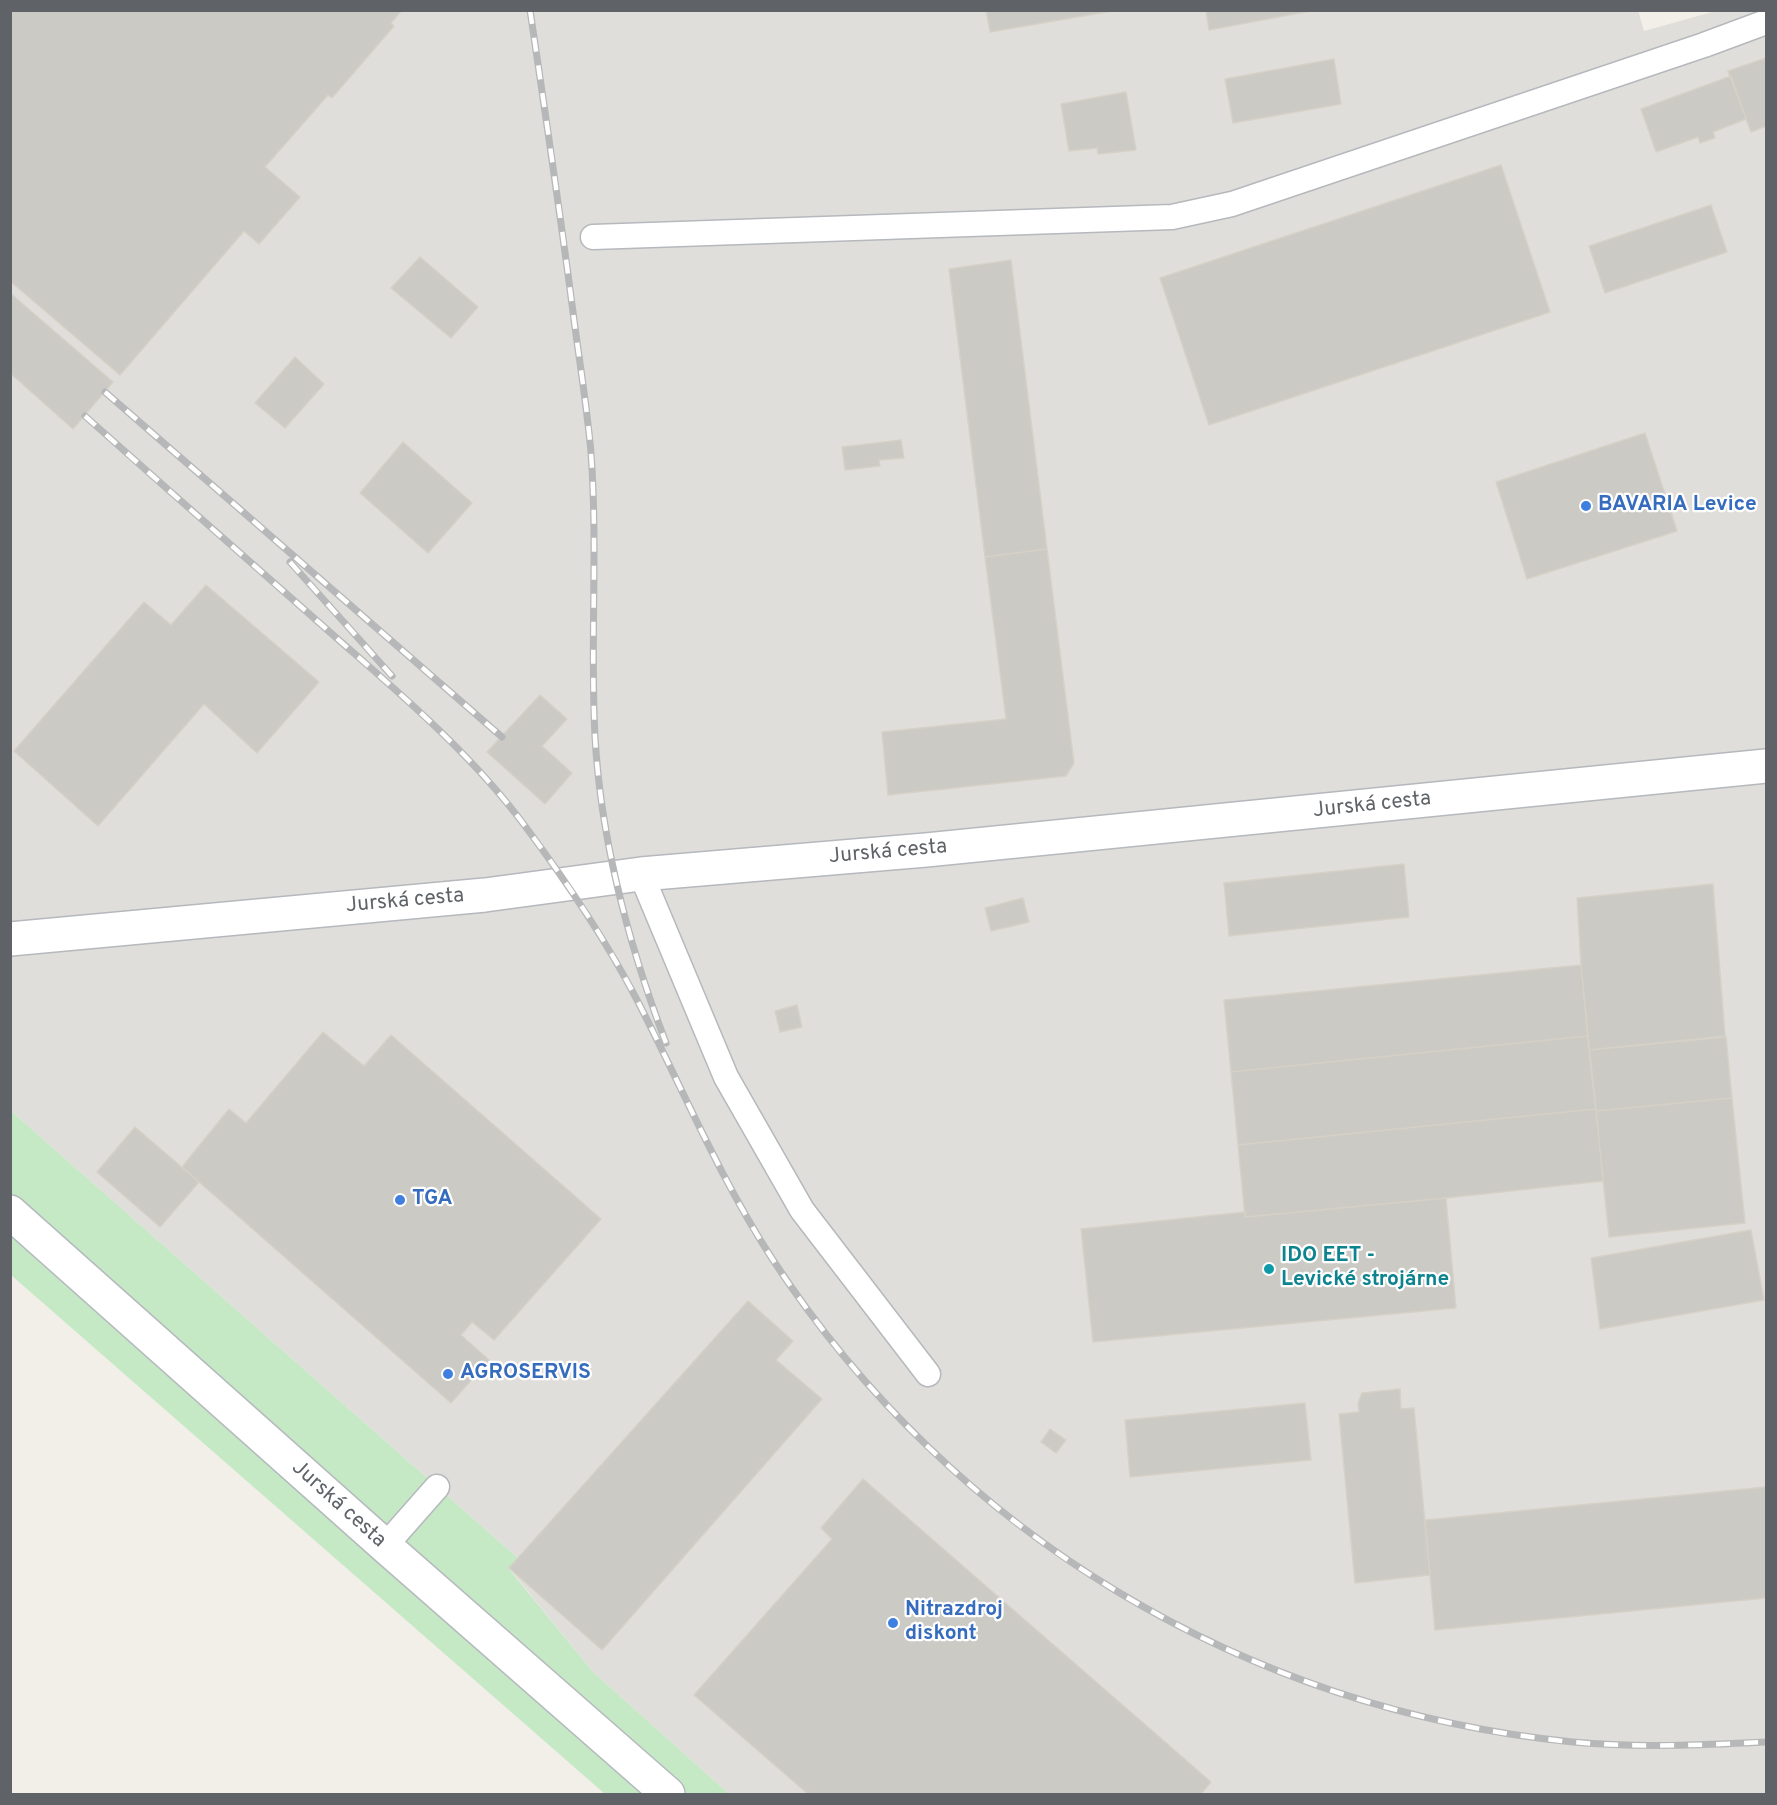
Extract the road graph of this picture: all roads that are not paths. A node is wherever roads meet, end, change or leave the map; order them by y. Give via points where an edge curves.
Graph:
1 (1767, 22) edge
2 (593, 237) dead end
3 (1767, 766) edge
4 (641, 874) junction
5 (10, 939) edge
6 (10, 1212) edge
7 (928, 1374) dead end
8 (437, 1487) dead end
9 (385, 1546) junction
10 (668, 1794) edge

1 - 2 lane via 1232,204 1172,218
3 - 4 street, Jurská cesta via 926,850
4 - 5 street, Jurská cesta via 485,895
4 - 7 lane via 726,1077 802,1210
6 - 9 street, Jurská cesta
8 - 9 lane
9 - 10 street, Jurská cesta

